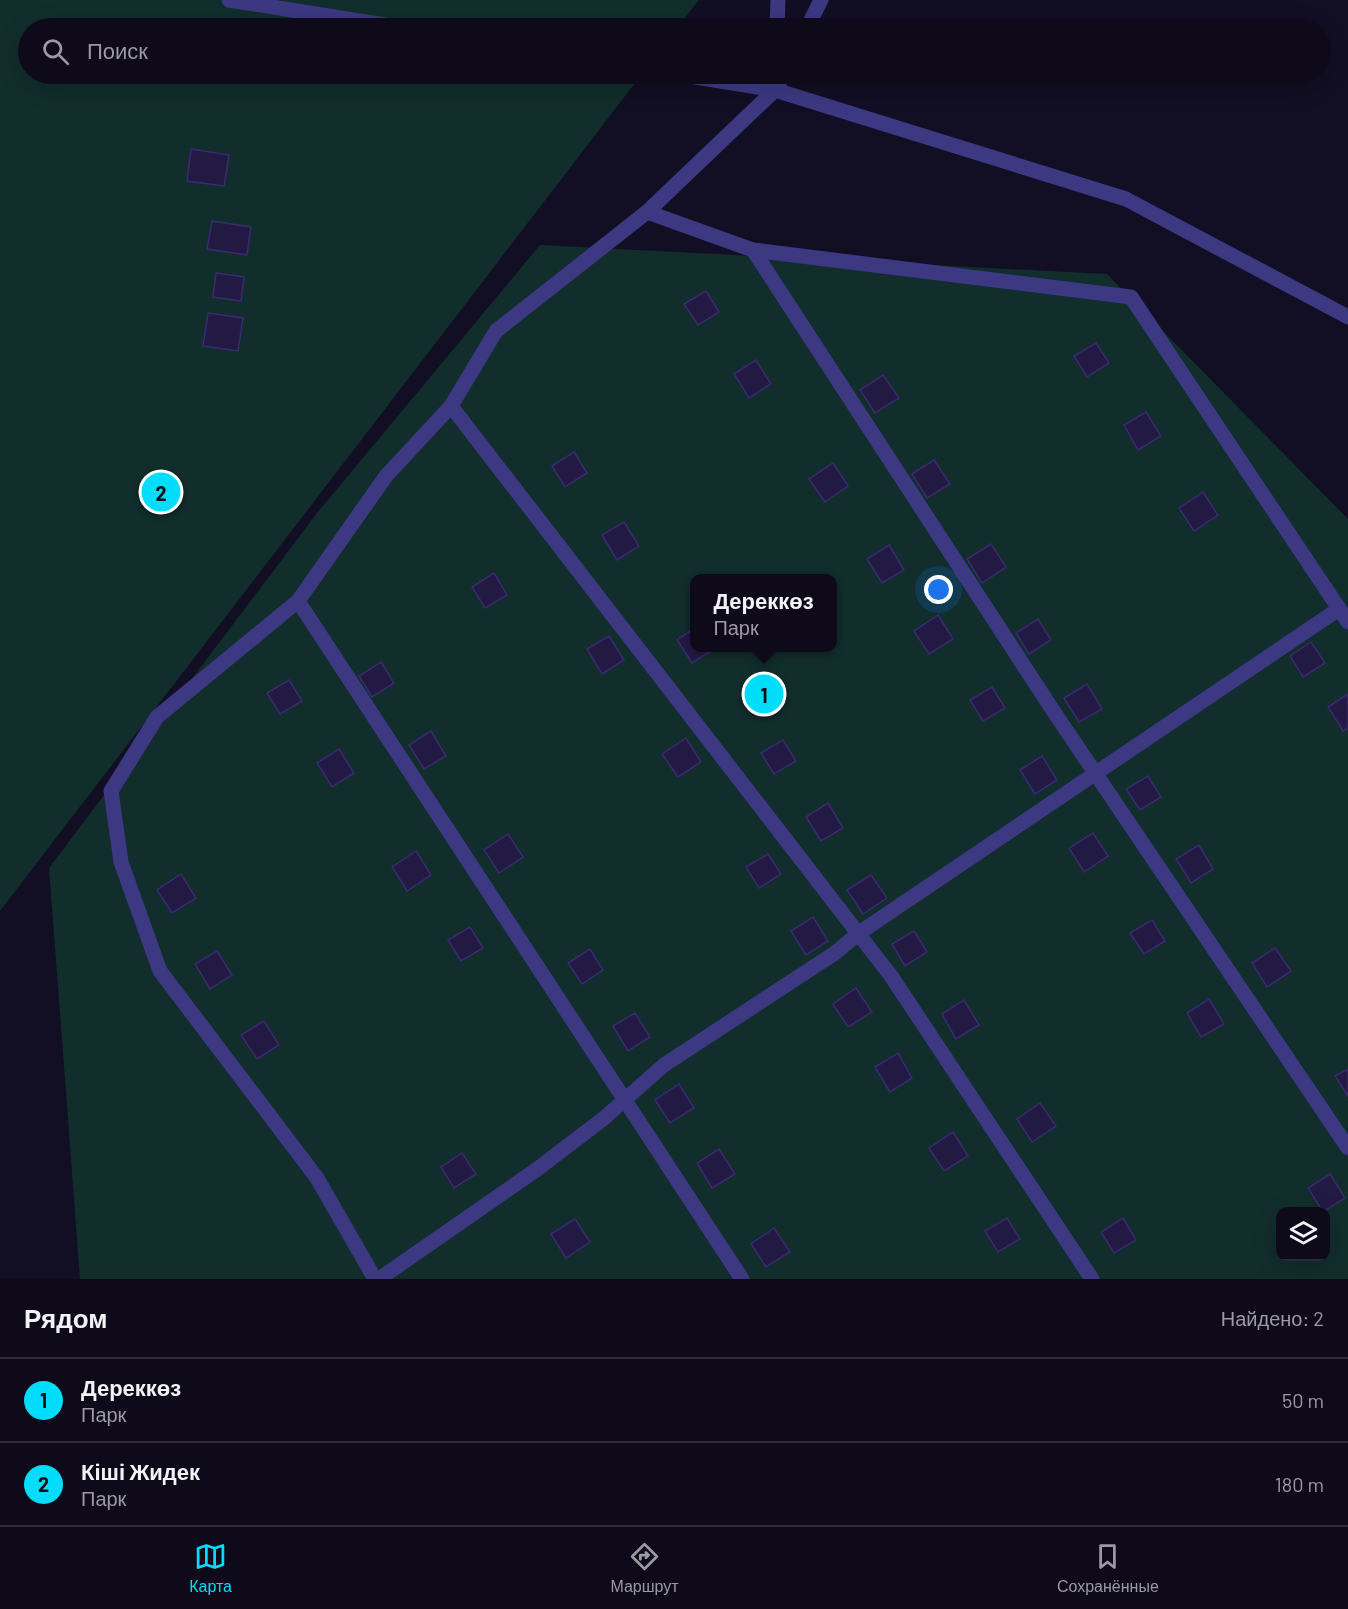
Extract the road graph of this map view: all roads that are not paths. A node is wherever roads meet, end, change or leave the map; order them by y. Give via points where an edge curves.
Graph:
1 (229, 0) edge
2 (778, 0) edge
3 (821, 0) edge
4 (341, 18) edge
5 (777, 18) edge
6 (812, 18) edge
7 (738, 84) edge
8 (775, 84) edge
9 (778, 84) edge
10 (775, 90) junction
11 (647, 212) junction
12 (753, 250) junction
13 (1348, 317) edge
14 (451, 406) junction
15 (298, 601) junction
16 (1339, 609) junction
17 (1348, 622) edge
18 (1095, 774) junction
19 (859, 933) junction
20 (624, 1100) junction
21 (1348, 1148) edge
22 (377, 1279) edge
23 (742, 1279) edge
24 (1092, 1279) edge

1 - 4 street
2 - 5 street
3 - 6 street
7 - 10 street
8 - 10 street
9 - 10 street
10 - 11 street
10 - 13 street via 1126,199
11 - 12 street
11 - 14 street via 496,331
12 - 16 street via 1131,297
12 - 18 street
14 - 15 street via 386,476
14 - 19 street
15 - 20 street
15 - 22 street via 157,717 111,791 121,862 160,971 317,1179
16 - 17 street
16 - 18 street
18 - 19 street
18 - 21 street
19 - 20 street via 835,953 664,1065
19 - 24 street
20 - 22 street via 536,1170
20 - 23 street

